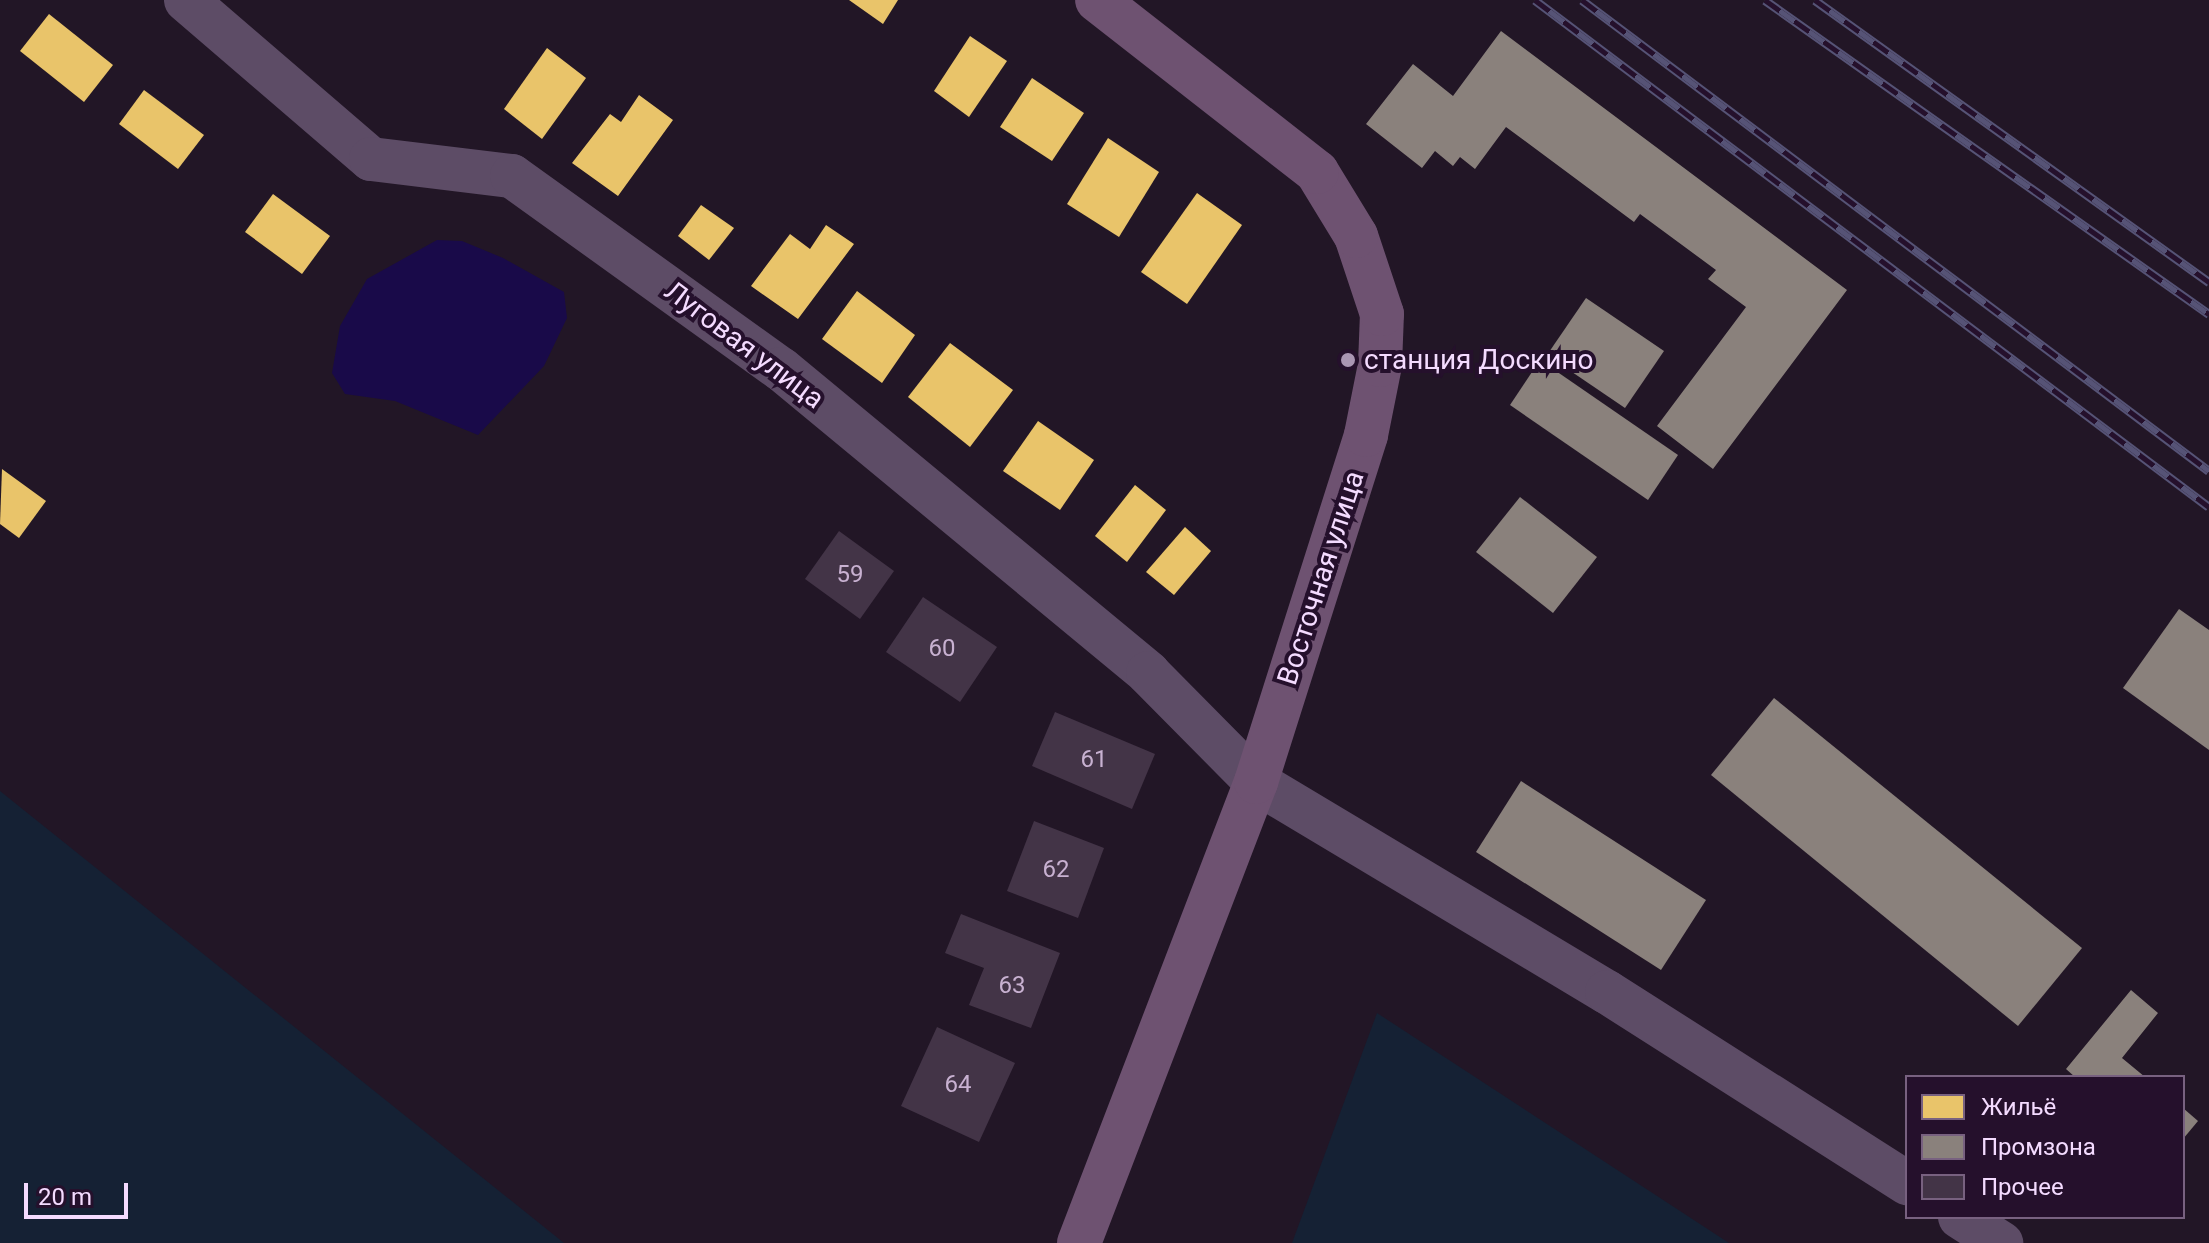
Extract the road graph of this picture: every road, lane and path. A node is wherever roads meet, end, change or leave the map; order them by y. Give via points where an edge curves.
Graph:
1 (186, 0) edge
2 (1097, 0) edge
3 (1256, 782) junction
4 (1905, 1182) edge
5 (1963, 1219) edge
6 (1079, 1243) edge
7 (2001, 1243) edge

1 - 3 street, Луговая улица via 371,159 512,176 781,369 1148,673
2 - 3 main road, Восточная улица via 1317,172 1356,236 1382,314 1380,365 1366,435
3 - 4 street, Луговая улица via 1607,992
3 - 6 main road, Восточная улица
5 - 7 street

